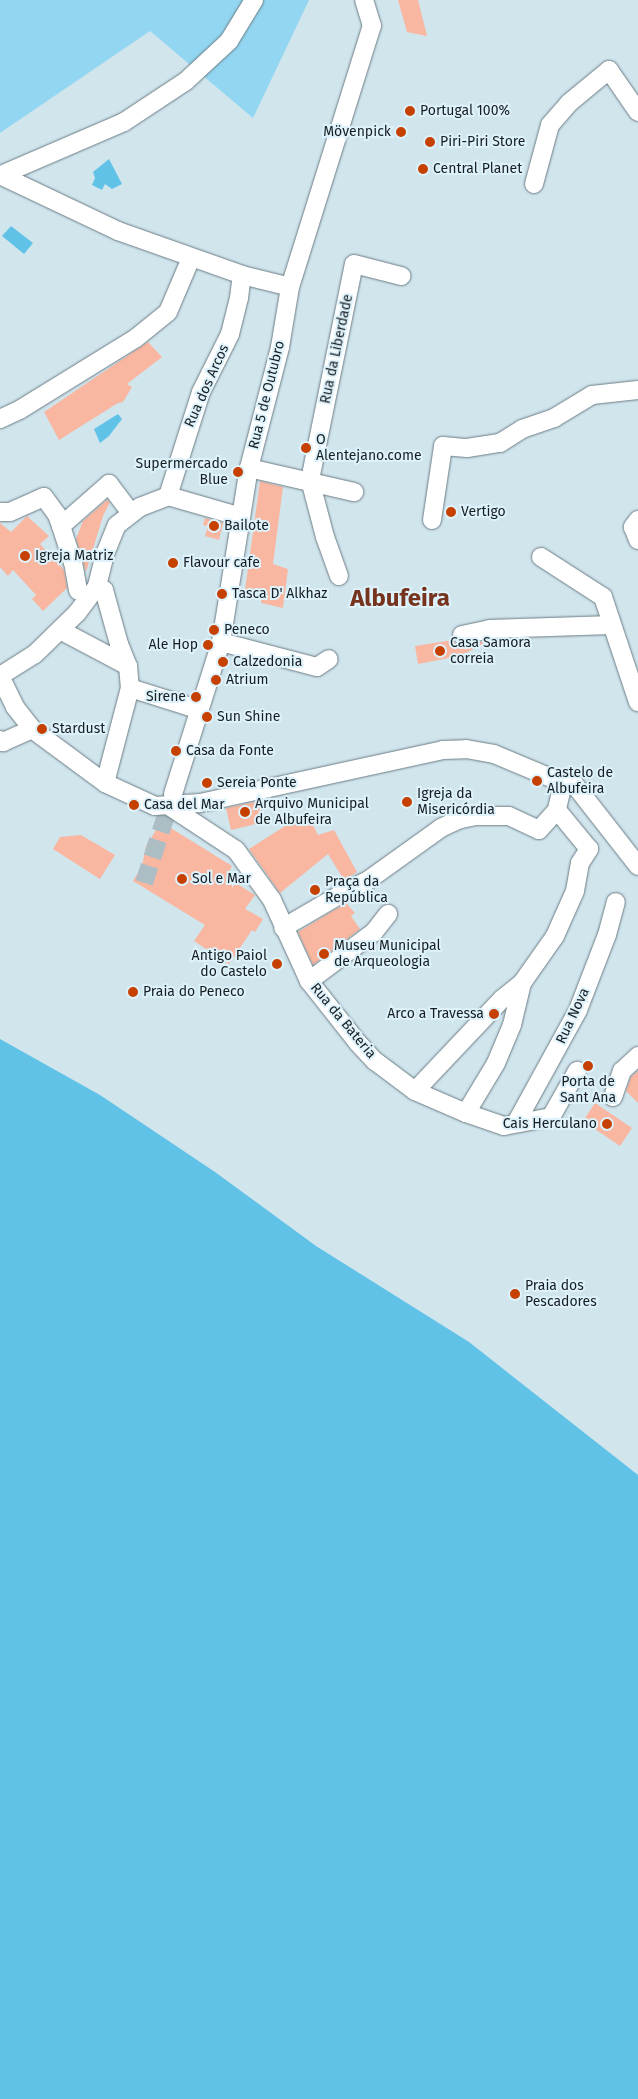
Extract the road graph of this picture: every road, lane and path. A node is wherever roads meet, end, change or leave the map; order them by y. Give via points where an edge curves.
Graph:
1 (254, 0) edge
2 (364, 0) edge
3 (638, 112) edge
4 (1, 175) edge
5 (534, 184) dead end
6 (192, 258) junction
7 (242, 275) junction
8 (400, 276) dead end
9 (290, 287) junction
10 (638, 390) edge
11 (0, 419) edge
12 (249, 468) junction
13 (310, 480) junction
14 (354, 492) dead end
15 (168, 496) junction
16 (0, 512) edge
17 (130, 513) junction
18 (241, 517) junction
19 (432, 520) dead end
20 (61, 526) junction
21 (541, 557) dead end
22 (339, 576) dead end
23 (97, 586) junction
24 (78, 590) dead end
25 (611, 624) junction
26 (60, 630) junction
27 (462, 635) dead end
28 (221, 642) junction
29 (329, 659) dead end
30 (128, 666) junction
31 (0, 676) edge
32 (130, 688) junction
33 (638, 702) edge
34 (200, 710) junction
35 (32, 729) junction
36 (0, 740) edge
37 (563, 782) junction
38 (105, 783) junction
39 (166, 802) junction
40 (557, 810) junction
41 (638, 866) edge
42 (616, 902) dead end
43 (388, 914) dead end
44 (283, 928) junction
45 (309, 981) junction
46 (522, 983) junction
47 (638, 1041) edge
48 (638, 1056) edge
49 (576, 1071) dead end
50 (622, 1072) junction
51 (415, 1090) junction
52 (613, 1097) dead end
53 (466, 1113) junction
54 (516, 1123) junction

1 - 4 street via 229,41 186,81 124,122
2 - 9 street, Rua 5 de Outubro via 372,26
3 - 5 street via 609,70 569,103 550,125
4 - 6 street via 118,231
6 - 7 street
6 - 11 street via 168,312 136,338
7 - 9 street
7 - 15 street, Rua dos Arcos via 230,334 202,392
8 - 13 street, Rua da Liberdade via 354,264
9 - 12 street, Rua 5 de Outubro via 280,347
10 - 19 street via 592,395 554,418 522,429 500,443 467,448 444,446
12 - 13 street
12 - 18 street, Rua 5 de Outubro
13 - 14 street
13 - 22 street
15 - 17 street
15 - 18 street
16 - 20 street via 10,512 44,497
17 - 20 street via 109,484
17 - 23 street via 117,525 104,554
18 - 28 street, Rua 5 de Outubro
20 - 24 street via 74,562
21 - 25 street via 603,597
23 - 26 street
23 - 30 street via 104,590
25 - 27 street via 490,629
25 - 33 street
26 - 30 street
26 - 31 street via 35,654
28 - 29 street via 317,667
28 - 34 street, Rua 5 de Outubro
30 - 32 street
31 - 35 street, Rua da Bateria via 15,707
32 - 34 street
32 - 38 street
34 - 39 street, Rua 5 de Outubro
35 - 36 street via 3,742
35 - 38 street, Rua da Bateria
37 - 39 street via 494,754 466,749 443,750 200,803
37 - 40 street
37 - 41 street via 574,784
38 - 39 street, Rua da Bateria
39 - 44 street, Rua da Bateria via 236,850 272,900
40 - 44 street via 539,830 509,816 460,819 441,828 367,882
40 - 46 street via 589,849 555,936
42 - 54 street, Rua Nova via 578,1010
43 - 45 street via 374,932
44 - 45 street, Rua da Bateria
45 - 51 street, Rua da Bateria via 375,1061
46 - 51 street via 502,999
46 - 53 street via 512,1025 496,1063
47 - 50 street
48 - 50 street
49 - 54 street, Rua da Bateria via 551,1117
50 - 52 street
51 - 53 street, Rua da Bateria
53 - 54 street, Rua da Bateria via 504,1126

